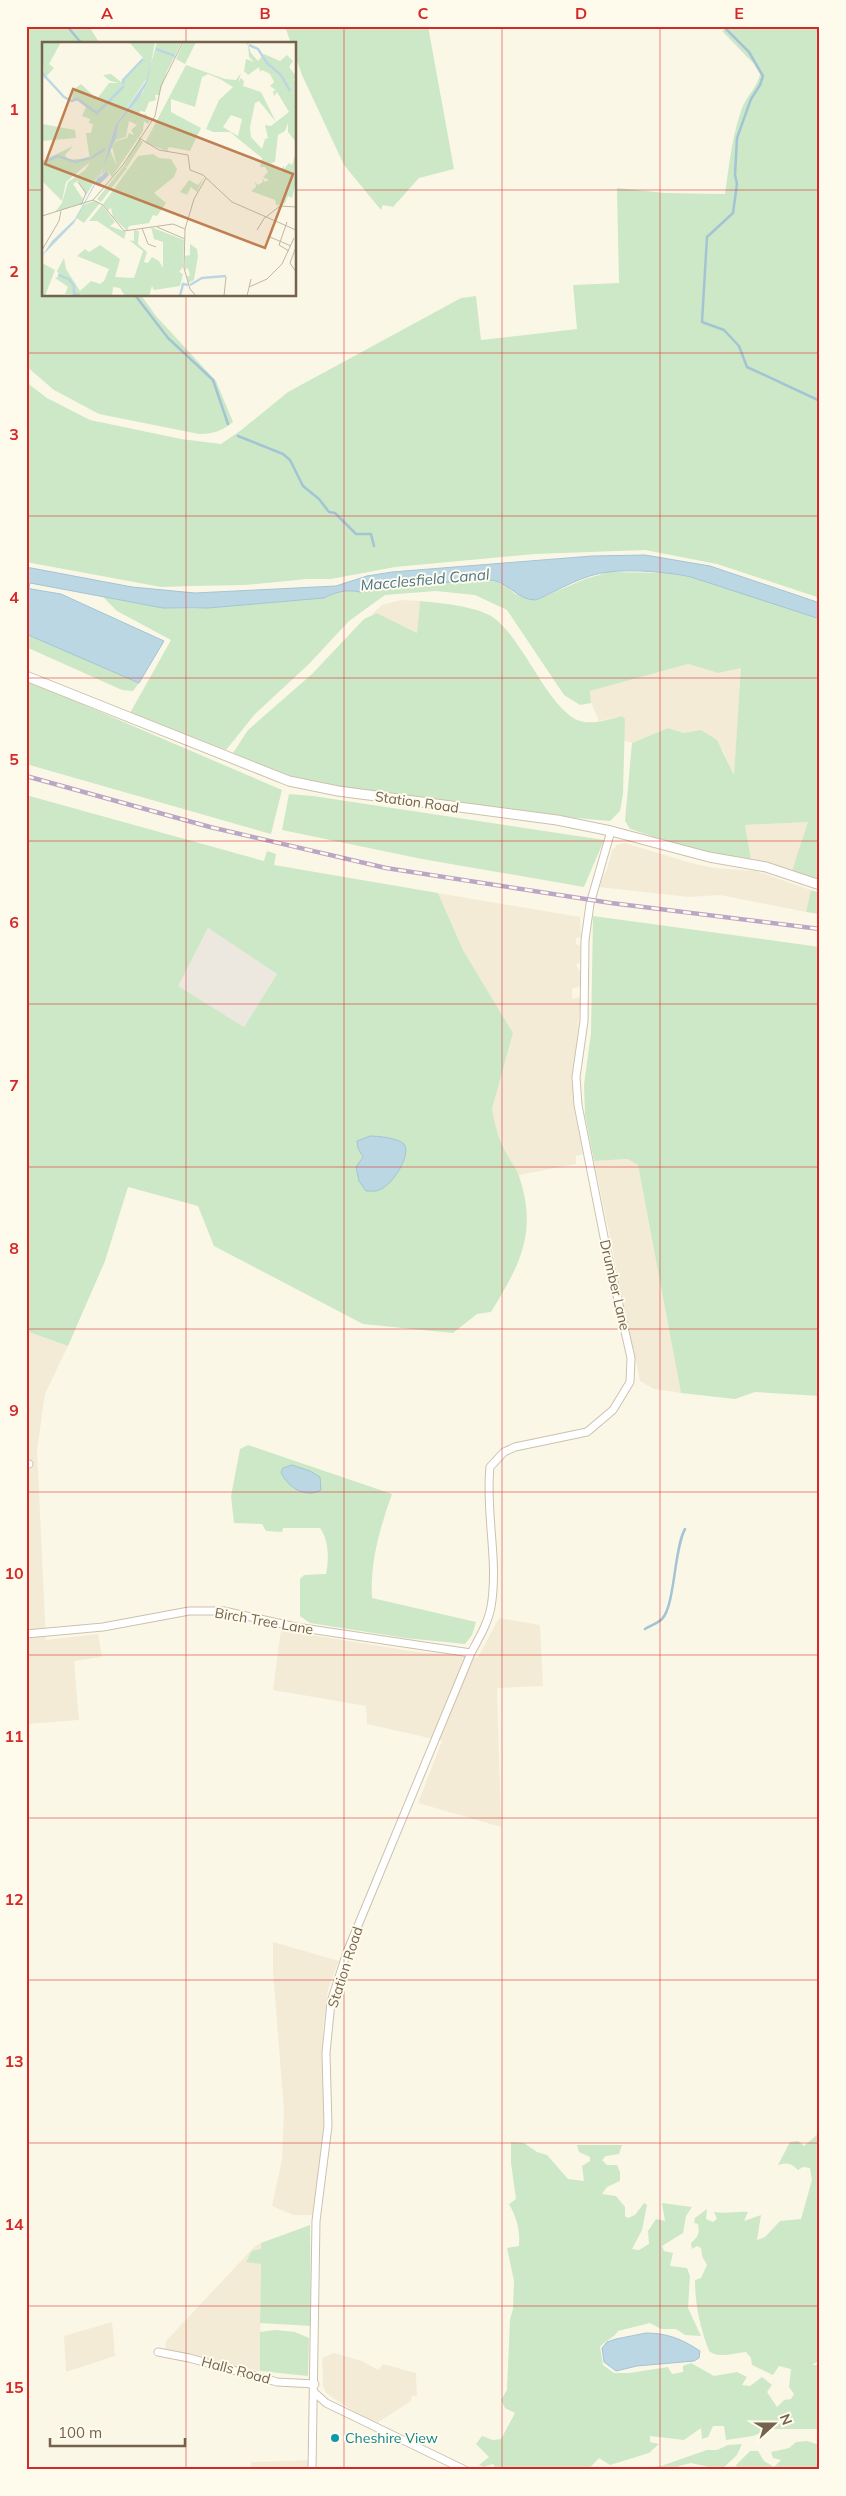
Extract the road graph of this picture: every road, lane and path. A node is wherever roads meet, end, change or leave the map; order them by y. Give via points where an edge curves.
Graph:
1 (26, 676) edge
2 (611, 831) junction
3 (820, 885) edge
4 (26, 1634) edge
5 (471, 1653) junction
6 (158, 2352) dead end
7 (314, 2388) junction
8 (312, 2470) edge
9 (465, 2470) edge

1 - 2 street, Station Road via 290,781 338,791 557,820
2 - 3 street, Station Road via 709,858 766,867
2 - 5 street, Drumber Lane via 590,904 585,940 584,1021 576,1077 578,1105 604,1242 631,1358 630,1382 613,1410 587,1432 516,1447 504,1452 490,1467 491,1608
4 - 5 street, Birch Tree Lane via 103,1627 189,1611 224,1611 305,1629
5 - 7 street, Station Road via 347,1952 332,2002 326,2048 328,2126 316,2220
6 - 7 street, Halls Road
7 - 8 street, Station Road
7 - 9 street via 326,2402

